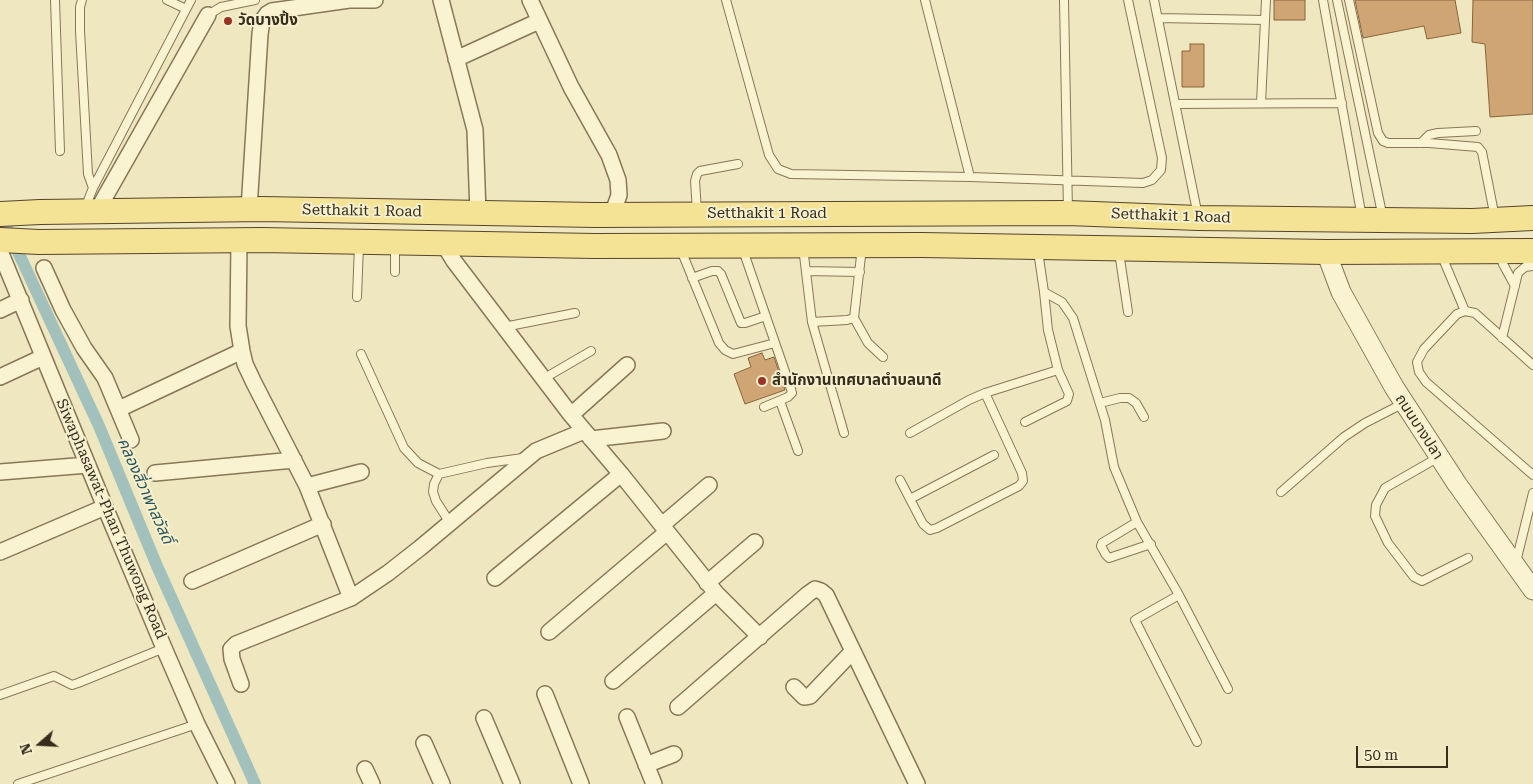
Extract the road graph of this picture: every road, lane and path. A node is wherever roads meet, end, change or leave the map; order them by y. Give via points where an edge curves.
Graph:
1 (55, 0) edge
2 (82, 0) edge
3 (167, 0) edge
4 (191, 0) edge
5 (255, 0) edge
6 (375, 0) edge
7 (441, 0) edge
8 (530, 0) edge
9 (726, 0) edge
10 (924, 0) edge
11 (1064, 0) edge
12 (1128, 0) edge
13 (1154, 0) edge
14 (1266, 0) edge
15 (1323, 0) edge
16 (1337, 0) edge
17 (1349, 0) edge
18 (186, 9) junction
19 (208, 15) joint
20 (1158, 18) junction
21 (1265, 20) junction
22 (540, 21) junction
23 (456, 59) junction
24 (1342, 103) junction
25 (1175, 104) junction
26 (1261, 104) junction
27 (1476, 131) dead end
28 (1421, 143) junction
29 (60, 151) dead end
30 (738, 164) dead end
31 (970, 177) junction
32 (1068, 181) junction
33 (93, 188) junction
34 (249, 209) junction
35 (91, 211) junction
36 (478, 213) junction
37 (1068, 213) junction
38 (0, 214) edge
39 (697, 214) junction
40 (612, 215) junction
41 (1198, 218) junction
42 (1251, 218) junction
43 (1533, 218) edge
44 (1327, 220) junction
45 (1373, 220) junction
46 (1496, 220) junction
47 (0, 240) edge
48 (239, 241) junction
49 (359, 242) junction
50 (394, 242) junction
51 (443, 243) junction
52 (679, 245) junction
53 (742, 245) junction
54 (802, 245) junction
55 (862, 245) junction
56 (1037, 246) junction
57 (1118, 247) junction
58 (1249, 249) junction
59 (0, 251) edge
60 (1533, 251) edge
61 (1326, 252) junction
62 (1440, 252) junction
63 (1500, 252) junction
64 (1533, 266) edge
65 (44, 268) dead end
66 (806, 271) junction
67 (395, 272) dead end
68 (860, 272) junction
69 (692, 278) junction
70 (1515, 286) junction
71 (1044, 292) junction
72 (357, 298) dead end
73 (21, 300) junction
74 (0, 310) edge
75 (1464, 311) junction
76 (1128, 312) dead end
77 (574, 313) dead end
78 (766, 316) junction
79 (854, 318) junction
80 (812, 322) junction
81 (504, 327) junction
82 (1502, 338) junction
83 (775, 343) junction
84 (242, 350) junction
85 (591, 351) dead end
86 (361, 354) dead end
87 (43, 357) junction
88 (883, 357) dead end
89 (627, 365) dead end
90 (1533, 365) edge
91 (1058, 370) junction
92 (0, 377) edge
93 (543, 379) junction
94 (985, 393) junction
95 (780, 400) junction
96 (1100, 403) junction
97 (1404, 403) junction
98 (764, 407) dead end
99 (119, 409) junction
100 (570, 415) junction
101 (1144, 417) dead end
102 (1025, 422) dead end
103 (663, 430) dead end
104 (844, 433) dead end
105 (910, 433) dead end
106 (588, 435) junction
107 (131, 440) dead end
108 (798, 451) dead end
109 (994, 455) dead end
110 (528, 457) junction
111 (1439, 457) junction
112 (294, 460) junction
113 (88, 465) junction
114 (0, 472) edge
115 (361, 472) dead end
116 (155, 473) dead end
117 (439, 474) junction
118 (621, 474) junction
119 (1533, 475) edge
120 (900, 480) dead end
121 (709, 485) dead end
122 (307, 486) junction
123 (1281, 492) dead end
124 (1533, 493) edge
125 (910, 499) junction
126 (105, 507) junction
127 (1137, 522) junction
128 (450, 523) junction
129 (323, 524) junction
130 (664, 529) junction
131 (755, 542) dead end
132 (1151, 544) junction
133 (0, 552) edge
134 (1468, 558) dead end
135 (1515, 564) junction
136 (495, 578) dead end
137 (192, 582) dead end
138 (711, 588) junction
139 (1533, 590) edge
140 (1179, 595) junction
141 (351, 598) junction
142 (549, 632) dead end
143 (760, 637) junction
144 (164, 648) junction
145 (853, 651) junction
146 (613, 681) dead end
147 (241, 684) dead end
148 (794, 687) dead end
149 (1228, 689) dead end
150 (544, 694) dead end
151 (0, 695) edge
152 (678, 707) dead end
153 (627, 717) dead end
154 (484, 718) dead end
155 (197, 724) junction
156 (1197, 742) dead end
157 (424, 743) dead end
158 (674, 754) dead end
159 (646, 765) junction
160 (365, 769) dead end
161 (18, 784) edge
162 (227, 784) edge
163 (372, 784) edge
164 (442, 784) edge
165 (512, 784) edge
166 (581, 784) edge
167 (654, 784) edge
168 (917, 784) edge

1 - 29 lane
2 - 33 lane via 80,40 88,174
3 - 18 lane
4 - 18 lane
5 - 19 lane via 221,7
6 - 34 street via 349,0 272,11 262,21
7 - 23 street
8 - 22 street
9 - 31 lane via 769,155 778,169 790,174
10 - 31 lane
11 - 32 lane
12 - 32 lane via 1162,158 1161,170 1152,180 1143,183
13 - 20 lane
14 - 21 lane
15 - 24 lane
16 - 45 lane
17 - 28 lane via 1382,141
18 - 33 lane
19 - 35 street
20 - 21 lane
20 - 25 lane
21 - 26 lane
22 - 23 street
22 - 40 street via 618,180 619,195
23 - 36 street via 475,130
24 - 26 lane
24 - 45 lane
25 - 26 lane
25 - 41 lane
27 - 28 lane via 1438,133
28 - 46 lane via 1478,147 1482,152
30 - 39 lane via 697,174
31 - 32 lane
32 - 37 lane
33 - 35 lane
34 - 35 main road, Setthakit 1 Road
34 - 36 main road, Setthakit 1 Road
35 - 38 main road, Setthakit 1 Road
36 - 40 main road, Setthakit 1 Road
37 - 39 main road, Setthakit 1 Road
37 - 41 main road, Setthakit 1 Road
39 - 40 main road, Setthakit 1 Road
41 - 42 main road, Setthakit 1 Road
42 - 44 main road, Setthakit 1 Road
42 - 58 main road
43 - 46 main road, Setthakit 1 Road
44 - 45 main road, Setthakit 1 Road
44 - 61 main road
45 - 46 main road, Setthakit 1 Road
47 - 48 main road, Setthakit 1 Road
48 - 49 main road, Setthakit 1 Road
48 - 84 street via 238,326
49 - 50 main road, Setthakit 1 Road
49 - 72 lane
50 - 51 main road, Setthakit 1 Road
50 - 67 lane
51 - 52 main road, Setthakit 1 Road
51 - 81 street
52 - 53 main road, Setthakit 1 Road
52 - 69 lane
53 - 54 main road, Setthakit 1 Road
53 - 78 lane
54 - 55 main road, Setthakit 1 Road
54 - 66 lane
55 - 56 main road, Setthakit 1 Road
55 - 68 lane
56 - 57 main road, Setthakit 1 Road
56 - 71 lane
57 - 58 main road, Setthakit 1 Road
57 - 76 lane
58 - 61 main road, Setthakit 1 Road
59 - 73 street, Siwaphasawat-Phan Thuwong Road
60 - 63 main road, Setthakit 1 Road
61 - 62 main road, Setthakit 1 Road
61 - 97 street, ถนนบางปลา via 1341,292
62 - 63 main road, Setthakit 1 Road
62 - 75 lane
63 - 70 lane
64 - 70 lane via 1518,273
65 - 99 street via 63,310 105,378
66 - 68 lane
66 - 80 lane
68 - 79 lane
69 - 78 lane via 712,271 721,274 741,323
69 - 83 lane via 719,343 725,350 733,354
70 - 82 lane
71 - 91 lane via 1048,330
71 - 96 lane via 1062,302 1073,318
73 - 74 street
73 - 87 street, Siwaphasawat-Phan Thuwong Road
75 - 82 lane via 1475,313
75 - 119 lane via 1457,314 1424,349 1417,362 1419,372 1426,382
77 - 81 lane
78 - 83 lane
79 - 80 lane
79 - 88 lane via 868,343
80 - 104 lane
81 - 93 street
82 - 90 lane
83 - 95 lane via 792,393
84 - 99 street
84 - 112 street via 254,383
85 - 93 lane
86 - 117 lane via 404,448 418,463
87 - 92 street
87 - 113 street, Siwaphasawat-Phan Thuwong Road
89 - 100 street
91 - 94 lane
91 - 102 lane via 1069,394 1068,401
93 - 100 street
94 - 105 lane
94 - 125 lane via 1023,481 1019,486 930,530 923,524
95 - 98 lane
95 - 108 lane
96 - 101 lane via 1129,398
96 - 127 lane via 1114,467
97 - 111 street, ถนนบางปลา
97 - 123 lane via 1344,437
99 - 107 street
100 - 106 street
103 - 106 street
106 - 110 street via 547,446
106 - 118 street
109 - 125 lane
110 - 117 lane via 487,462
110 - 128 street
111 - 134 lane via 1385,488 1376,505 1375,516 1388,543 1414,577 1422,581
111 - 135 street, ถนนบางปลา
112 - 116 street
112 - 122 street
113 - 114 street
113 - 126 street, Siwaphasawat-Phan Thuwong Road
115 - 122 street
117 - 128 lane via 434,484 436,501
118 - 130 street
118 - 136 street
120 - 125 lane
121 - 130 street
122 - 129 street
124 - 135 lane
126 - 133 street
126 - 144 street, Siwaphasawat-Phan Thuwong Road
127 - 132 lane
127 - 132 lane via 1102,543 1106,556 1109,558
128 - 141 street
129 - 137 street
129 - 141 street
130 - 138 street
130 - 142 street
131 - 138 street
132 - 140 lane
135 - 139 street, ถนนบางปลา
138 - 143 street
138 - 146 street
140 - 149 lane
140 - 156 lane via 1135,620
141 - 147 street via 236,644 231,649 232,659
143 - 145 street via 815,589 826,595
143 - 152 street
144 - 151 lane via 72,685 54,676
144 - 155 street, Siwaphasawat-Phan Thuwong Road
145 - 148 street via 810,696 804,698
145 - 168 street
150 - 166 street
153 - 159 street
154 - 165 street
155 - 161 lane
155 - 162 street, Siwaphasawat-Phan Thuwong Road
157 - 164 street
158 - 159 street
159 - 167 street
160 - 163 street

